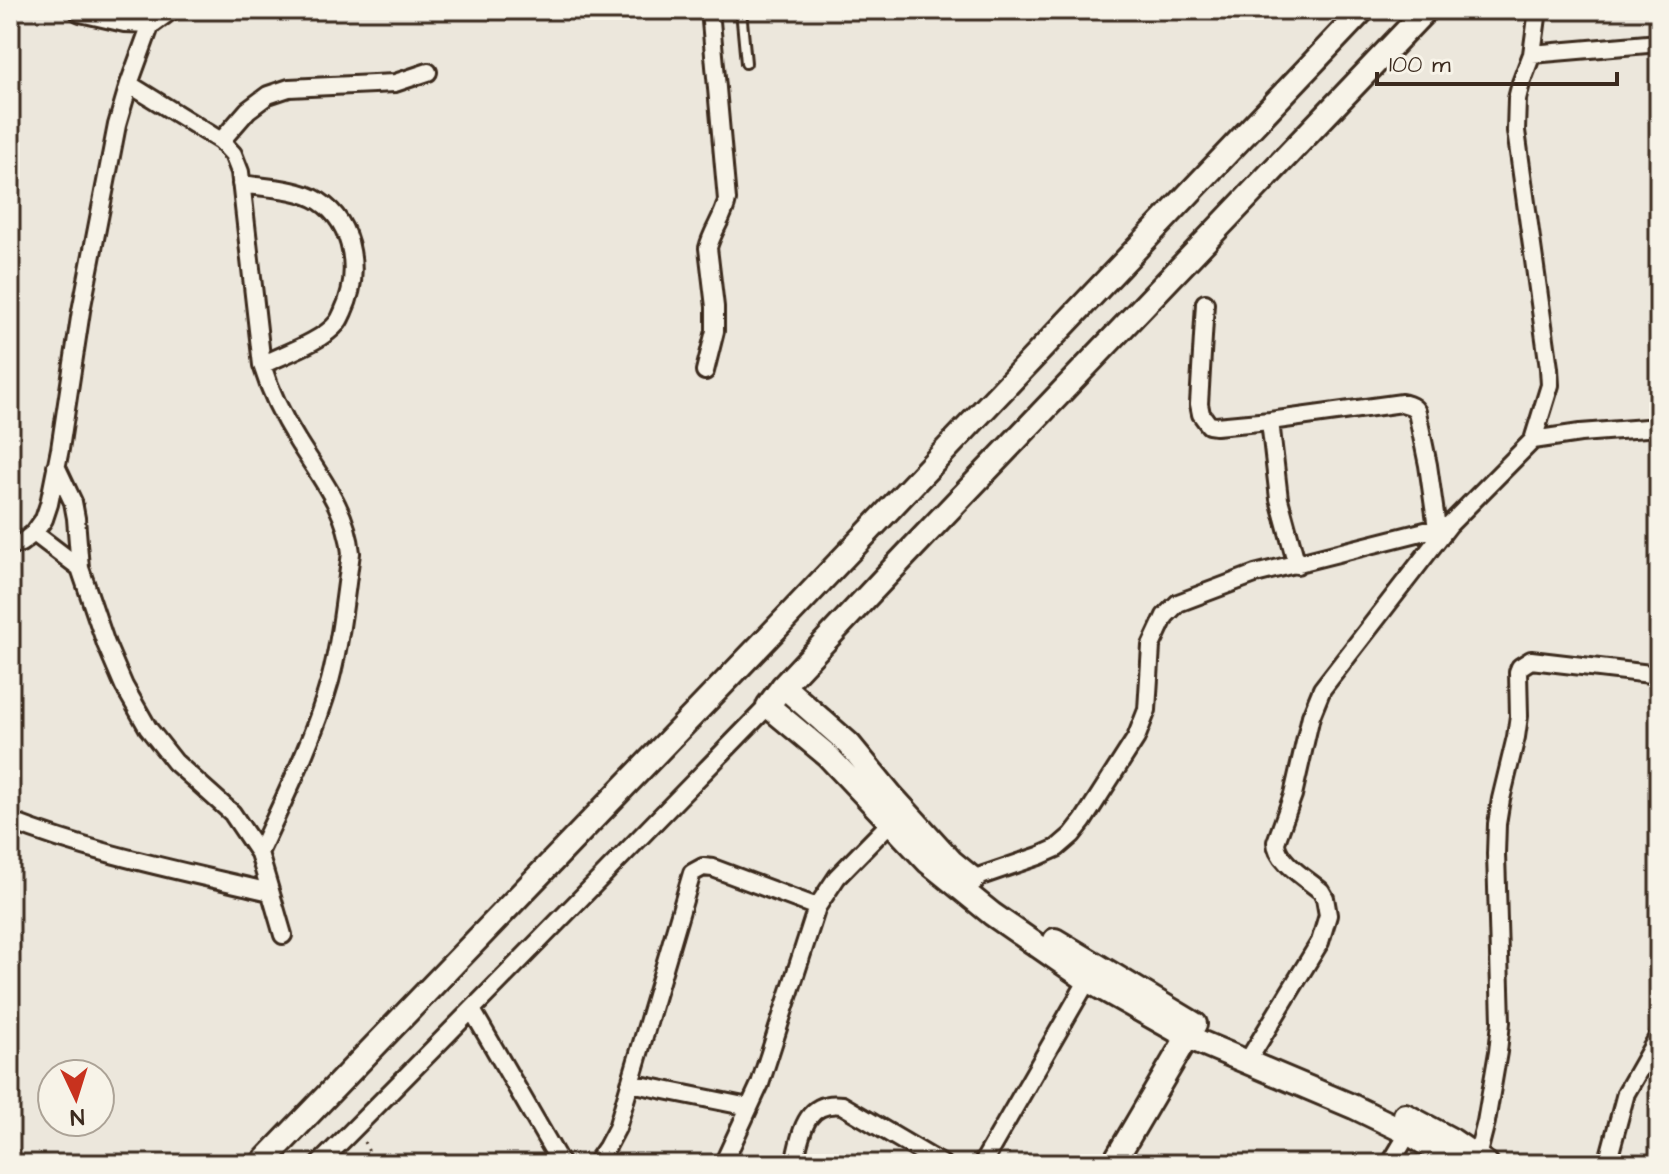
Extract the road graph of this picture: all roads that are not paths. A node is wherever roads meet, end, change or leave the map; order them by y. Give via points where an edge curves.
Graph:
1 (81, 10) edge
2 (710, 10) edge
3 (741, 10) edge
4 (1363, 10) edge
5 (1426, 10) edge
6 (1538, 10) edge
7 (159, 15) edge
8 (1659, 43) edge
9 (1532, 54) junction
10 (746, 63) dead end
11 (428, 72) dead end
12 (129, 84) junction
13 (221, 141) junction
14 (241, 184) junction
15 (1205, 303) dead end
16 (262, 365) junction
17 (705, 371) dead end
18 (1270, 421) junction
19 (1659, 427) edge
20 (1533, 440) junction
21 (56, 466) junction
22 (1443, 526) junction
23 (34, 533) junction
24 (10, 546) edge
25 (1297, 565) junction
26 (80, 568) junction
27 (1659, 675) edge
28 (783, 686) junction
29 (768, 706) junction
30 (849, 744) junction
31 (831, 759) junction
32 (899, 818) junction
33 (10, 821) edge
34 (259, 853) junction
35 (972, 879) junction
36 (270, 892) junction
37 (817, 907) junction
38 (283, 935) dead end
39 (1091, 973) junction
40 (472, 1010) junction
41 (1191, 1031) junction
42 (1659, 1035) edge
43 (1251, 1056) junction
44 (630, 1083) junction
45 (749, 1107) junction
46 (1412, 1127) junction
47 (1474, 1162) edge
48 (261, 1164) edge
49 (319, 1164) edge
50 (561, 1164) edge
51 (595, 1164) edge
52 (723, 1164) edge
53 (794, 1164) edge
54 (942, 1164) edge
55 (982, 1164) edge
56 (1113, 1164) edge
57 (1390, 1164) edge
58 (1607, 1164) edge

1 - 7 street via 125,20
2 - 17 street via 727,200 708,248 715,331
3 - 10 lane
4 - 48 street
5 - 28 street
6 - 9 street
7 - 12 street
8 - 9 street
9 - 20 street via 1517,99 1516,131 1550,385
11 - 13 street via 395,83 289,88 268,95
12 - 13 street
12 - 21 street via 81,311
13 - 14 street via 233,154
14 - 16 street
14 - 16 street via 319,201 338,218 352,258 353,282 337,324
15 - 18 street via 1199,404 1204,420 1216,426
16 - 34 street via 270,391 338,506 351,553 329,683
18 - 22 street via 1402,403 1415,408
18 - 25 street via 1279,499
19 - 20 street
20 - 22 street
21 - 23 street via 44,519
21 - 26 street via 73,502
22 - 25 street
22 - 43 street via 1322,689 1311,716 1276,849 1321,891 1328,915 1320,942
23 - 24 street
23 - 26 street
25 - 35 street via 1226,584 1171,609 1151,646 1147,710 1136,738 1083,821 1057,848
26 - 34 street via 106,644 148,728 175,762 232,813
27 - 47 street via 1531,660 1518,672 1519,716 1497,824 1501,1022 1486,1122
28 - 29 street
28 - 30 street
29 - 31 street
29 - 40 street
30 - 31 street
30 - 32 street
31 - 32 street
32 - 35 street
32 - 37 street via 837,877
32 - 39 street via 928,862 992,914
33 - 36 street via 120,857
34 - 36 street
35 - 39 street
36 - 38 street
37 - 44 street via 713,868 692,873
37 - 45 street
39 - 41 street via 1151,1018
39 - 55 street
40 - 49 street
40 - 50 street
41 - 43 street
41 - 56 street
42 - 58 street via 1626,1093
43 - 46 street via 1354,1107
44 - 45 street
44 - 51 street via 617,1128
45 - 52 street
46 - 47 street
46 - 57 street
53 - 54 street via 809,1117 833,1104

